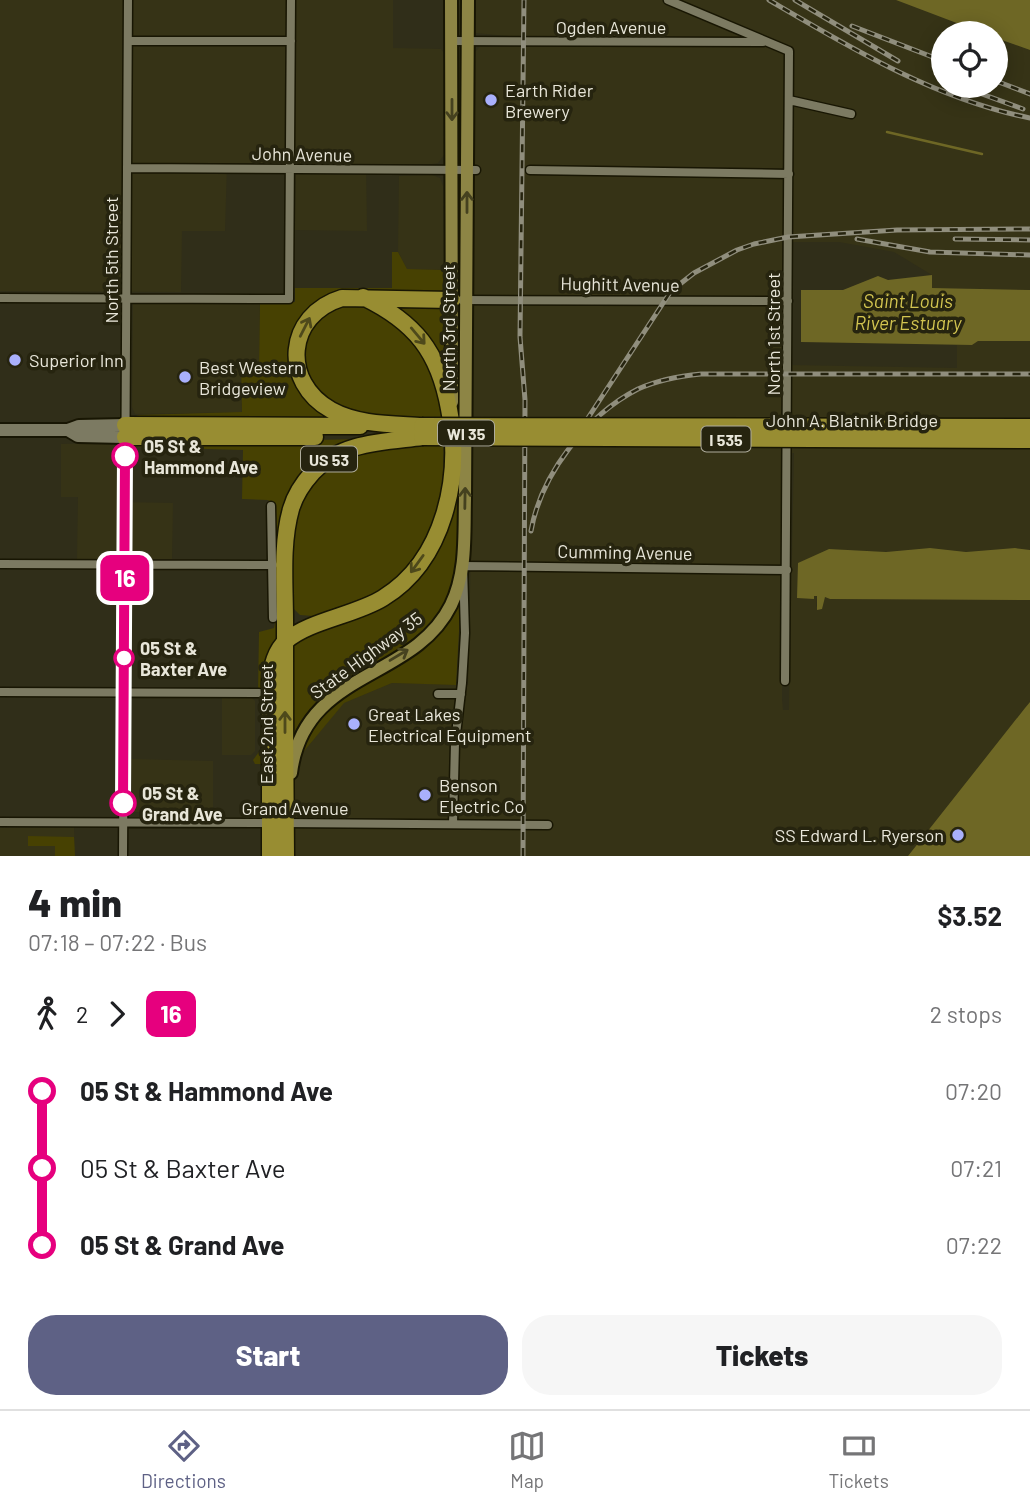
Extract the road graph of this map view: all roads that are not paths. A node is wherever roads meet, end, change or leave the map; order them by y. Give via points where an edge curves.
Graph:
1 (128, 0) edge
2 (291, 0) edge
3 (451, 0) edge
4 (468, 0) edge
5 (668, 0) edge
6 (128, 41) junction
7 (291, 41) junction
8 (452, 41) junction
9 (469, 41) junction
10 (770, 42) junction
11 (789, 100) junction
12 (851, 114) dead end
13 (127, 168) junction
14 (290, 170) junction
15 (452, 170) junction
16 (471, 170) junction
17 (530, 170) dead end
18 (789, 174) junction
19 (0, 298) edge
20 (127, 298) junction
21 (363, 298) junction
22 (460, 300) junction
23 (789, 302) junction
24 (453, 424) junction
25 (1030, 427) edge
26 (0, 429) edge
27 (125, 431) junction
28 (422, 432) junction
29 (1030, 440) edge
30 (271, 506) dead end
31 (286, 540) junction
32 (0, 564) edge
33 (273, 565) junction
34 (125, 566) junction
35 (463, 566) junction
36 (787, 570) junction
37 (397, 587) junction
38 (273, 618) dead end
39 (285, 642) junction
40 (785, 681) dead end
41 (0, 692) edge
42 (124, 692) junction
43 (259, 693) dead end
44 (438, 694) dead end
45 (461, 694) junction
46 (280, 821) junction
47 (0, 822) edge
48 (123, 823) junction
49 (453, 824) junction
50 (548, 825) dead end
51 (123, 856) edge
52 (270, 856) edge
53 (286, 856) edge

1 - 6 street, North 5th Street
2 - 7 street
3 - 8 main road, North 3rd Street / WI 35
4 - 9 main road, North 3rd Street / WI 35
5 - 10 street
6 - 7 street
6 - 13 street, North 5th Street
7 - 14 street
8 - 9 street, Ogden Avenue
8 -> 15 main road, North 3rd Street / WI 35
9 - 10 street, Ogden Avenue
9 - 16 main road, North 3rd Street / WI 35
10 - 11 street, North 1st Street via 789,51
11 - 12 street
11 - 18 street, North 1st Street
13 - 14 street, John Avenue
13 - 20 street, North 5th Street
14 - 15 street, John Avenue
14 - 20 street via 289,299
15 - 16 street, John Avenue
15 - 22 main road, North 3rd Street / WI 35
22 -> 16 main road, North 3rd Street / WI 35
17 - 18 street
18 - 23 street, North 1st Street
19 - 20 street
20 - 27 street, North 5th Street
21 - 22 highway
21 -> 24 highway via 400,318 422,340 441,377
28 -> 21 highway, US 53 via 340,415 317,401 303,381 297,343 307,320 331,302
22 - 23 street, Hughitt Avenue
22 - 24 main road, North 3rd Street / WI 35
35 -> 22 main road, North 3rd Street / WI 35
23 - 36 street, North 1st Street
24 -> 37 highway, North 3rd Street via 445,516 416,567
25 - 28 highway, John A. Blatnik Bridge / I 535, bridge
26 - 27 street via 68,430 78,436
27 - 28 highway, I 535
27 - 34 street, North 5th Street
28 - 29 highway, John A. Blatnik Bridge / I 535, bridge
28 - 31 highway, US 53 via 360,445 330,458 297,494
30 - 33 street
31 - 37 highway via 289,604 298,618 324,617
31 - 39 highway, US 53
32 - 34 street
33 - 34 street
33 - 38 street
34 - 42 street, North 5th Street
35 - 36 street, Cumming Avenue
35 - 45 street, North 3rd Street
46 -> 35 main road, State Highway 35 / WI 35 via 302,731 350,685 428,636 452,603
36 - 40 street, North 1st Street
37 - 39 highway via 380,600
39 - 46 highway, East 2nd Street / US 53
41 - 42 street
42 - 43 street
42 - 48 street, North 5th Street
44 - 45 street
45 - 49 street, North 3rd Street
46 - 48 street, Grand Avenue
46 - 49 street, Grand Avenue
46 - 52 highway, East 2nd Street / US 53
46 - 53 highway, East 2nd Street / US 53
47 - 48 street, Grand Avenue
48 - 51 street, North 5th Street
49 - 50 street, Grand Avenue

